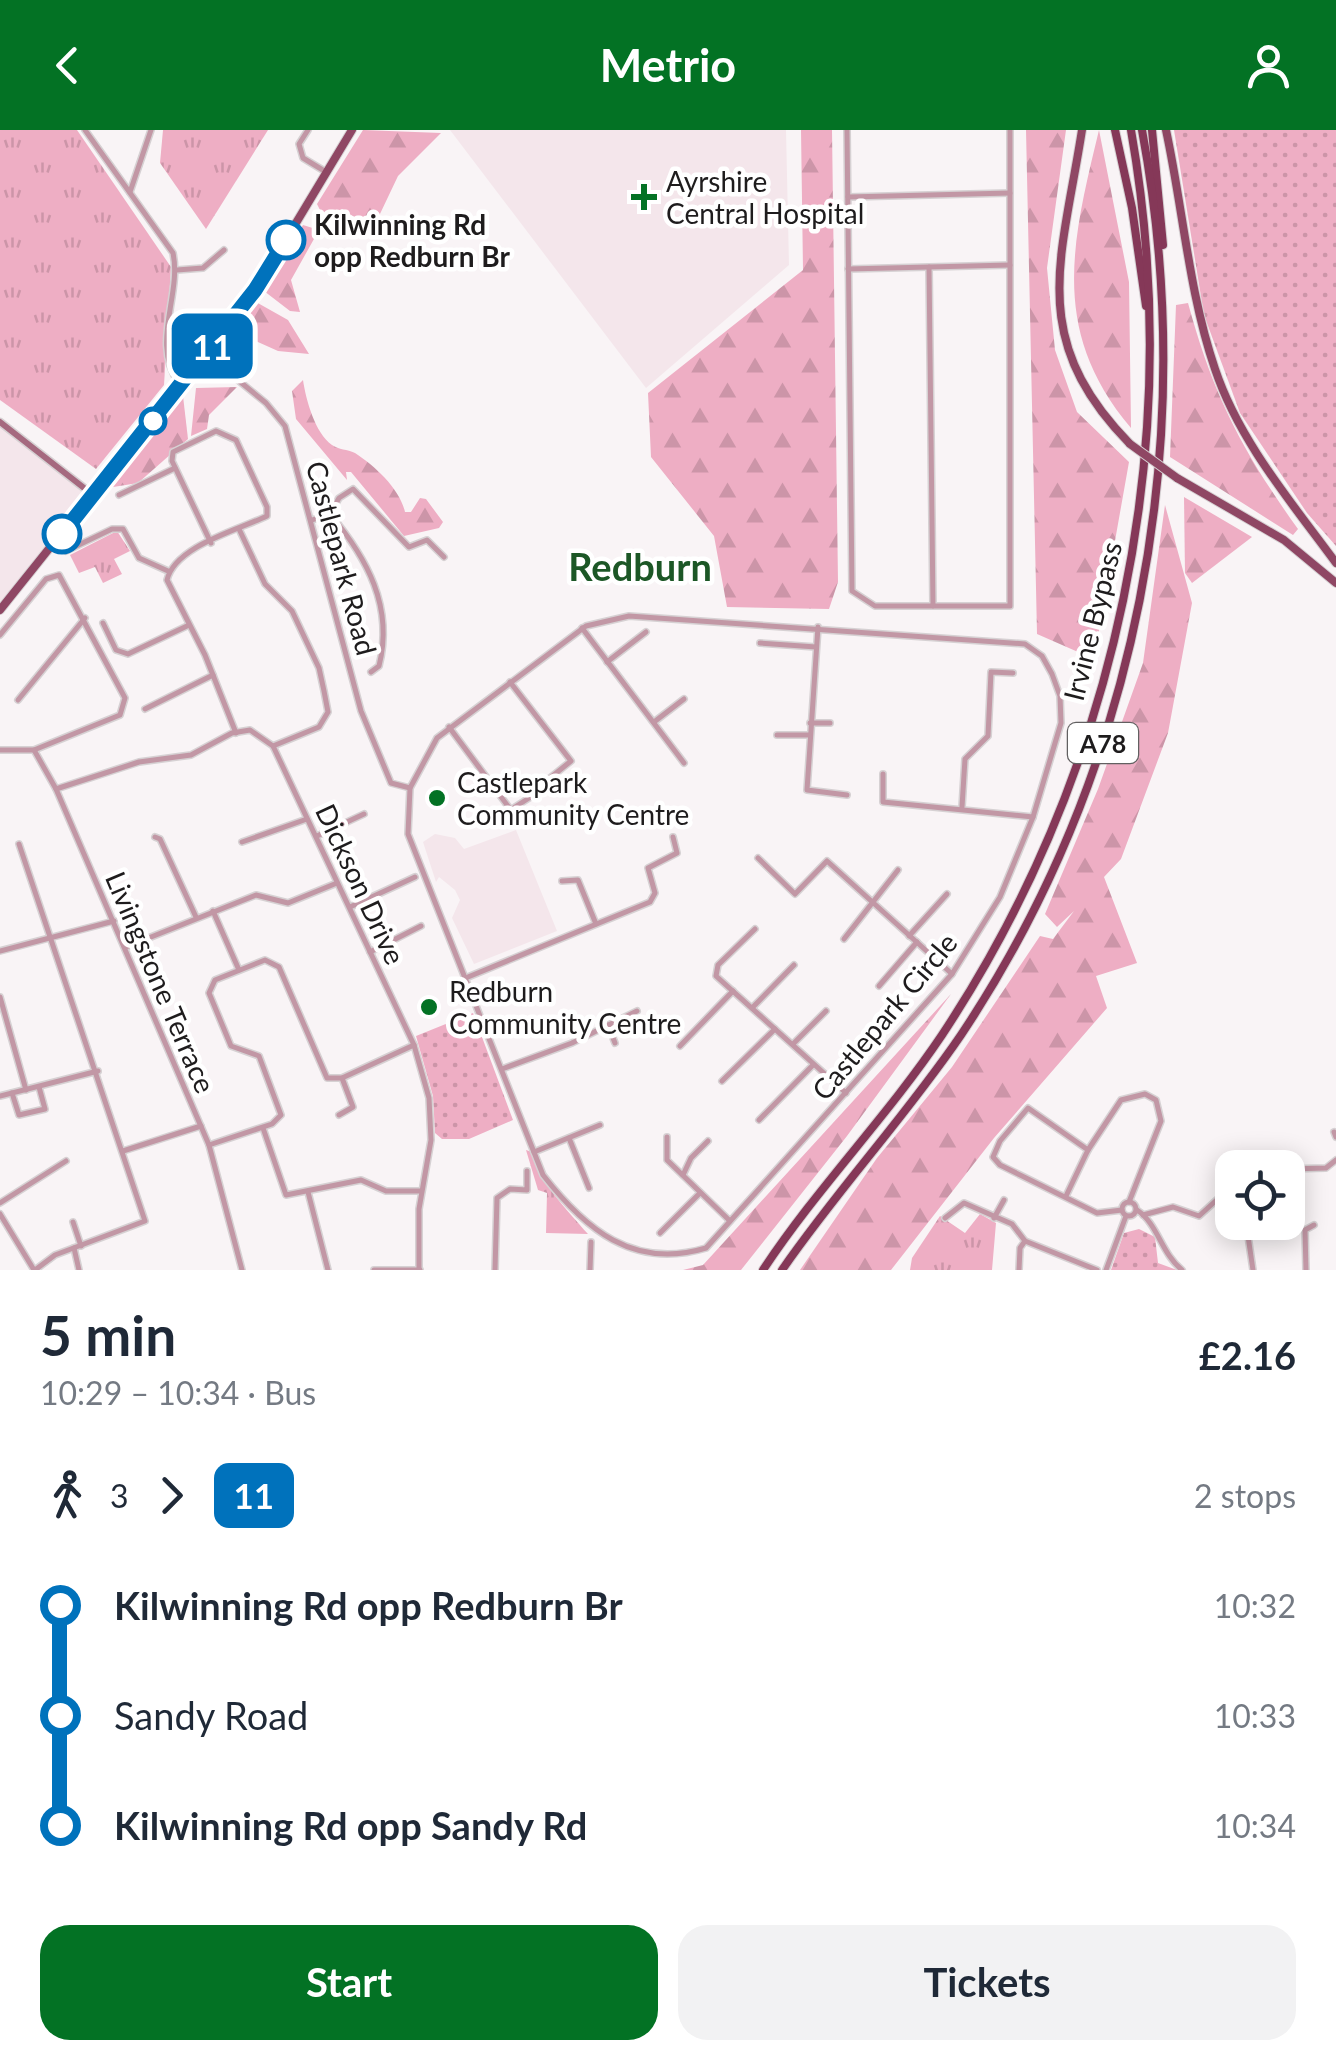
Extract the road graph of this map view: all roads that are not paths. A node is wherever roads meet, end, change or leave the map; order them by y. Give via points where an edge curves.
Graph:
1 (84, 130) edge
2 (151, 130) edge
3 (308, 130) edge
4 (352, 130) edge
5 (847, 130) edge
6 (1010, 130) edge
7 (1082, 130) edge
8 (1115, 130) edge
9 (1131, 130) edge
10 (1142, 130) edge
11 (1152, 130) edge
12 (1166, 130) edge
13 (326, 172) junction
14 (130, 192) junction
15 (1010, 193) junction
16 (848, 197) junction
17 (224, 250) dead end
18 (1010, 265) junction
19 (929, 267) junction
20 (848, 269) junction
21 (177, 270) junction
22 (1162, 273) junction
23 (206, 354) junction
24 (1152, 360) junction
25 (181, 386) junction
26 (0, 422) edge
27 (175, 468) junction
28 (94, 496) junction
29 (120, 496) dead end
30 (330, 514) junction
31 (312, 520) junction
32 (238, 529) junction
33 (211, 542) junction
34 (66, 551) dead end
35 (444, 557) dead end
36 (1336, 563) edge
37 (169, 572) junction
38 (1336, 583) edge
39 (933, 606) junction
40 (0, 610) edge
41 (85, 618) junction
42 (103, 623) dead end
43 (187, 626) junction
44 (582, 628) junction
45 (818, 628) junction
46 (646, 632) dead end
47 (0, 634) edge
48 (760, 642) dead end
49 (817, 647) junction
50 (607, 662) junction
51 (370, 672) dead end
52 (1013, 673) dead end
53 (213, 675) junction
54 (510, 682) junction
55 (684, 699) dead end
56 (18, 700) dead end
57 (145, 709) dead end
58 (653, 723) junction
59 (810, 723) junction
60 (830, 723) dead end
61 (449, 727) junction
62 (236, 733) junction
63 (777, 734) dead end
64 (809, 735) junction
65 (273, 746) junction
66 (0, 750) edge
67 (34, 750) junction
68 (684, 764) dead end
69 (883, 774) dead end
70 (545, 782) dead end
71 (410, 788) junction
72 (56, 789) junction
73 (847, 795) dead end
74 (529, 798) dead end
75 (514, 808) junction
76 (962, 808) junction
77 (364, 814) dead end
78 (1033, 816) junction
79 (307, 819) junction
80 (519, 820) dead end
81 (154, 837) dead end
82 (316, 837) junction
83 (673, 837) dead end
84 (242, 842) dead end
85 (19, 844) dead end
86 (758, 858) dead end
87 (898, 870) dead end
88 (415, 877) dead end
89 (562, 881) dead end
90 (337, 883) junction
91 (948, 894) dead end
92 (873, 903) junction
93 (349, 908) junction
94 (213, 910) junction
95 (196, 918) junction
96 (114, 921) junction
97 (596, 924) junction
98 (421, 926) dead end
99 (755, 929) dead end
100 (910, 936) junction
101 (54, 938) junction
102 (844, 939) dead end
103 (917, 942) junction
104 (125, 947) junction
105 (0, 952) edge
106 (370, 952) junction
107 (794, 965) dead end
108 (239, 970) junction
109 (952, 974) junction
110 (467, 978) junction
111 (879, 986) dead end
112 (733, 991) junction
113 (0, 997) edge
114 (752, 1008) junction
115 (637, 1011) dead end
116 (826, 1011) dead end
117 (608, 1025) junction
118 (775, 1029) junction
119 (615, 1043) dead end
120 (414, 1045) junction
121 (792, 1045) junction
122 (680, 1046) dead end
123 (814, 1064) junction
124 (502, 1069) junction
125 (98, 1071) junction
126 (342, 1078) junction
127 (722, 1082) dead end
128 (39, 1087) junction
129 (26, 1090) junction
130 (12, 1093) junction
131 (846, 1093) junction
132 (0, 1096) edge
133 (338, 1115) dead end
134 (759, 1120) dead end
135 (600, 1125) dead end
136 (201, 1126) junction
137 (263, 1127) junction
138 (667, 1137) dead end
139 (569, 1138) junction
140 (708, 1142) dead end
141 (209, 1145) junction
142 (1088, 1150) junction
143 (123, 1152) junction
144 (534, 1152) junction
145 (1336, 1160) edge
146 (66, 1161) dead end
147 (1305, 1169) edge
148 (526, 1171) dead end
149 (683, 1175) junction
150 (590, 1188) dead end
151 (421, 1191) junction
152 (308, 1192) junction
153 (700, 1192) junction
154 (1066, 1196) junction
155 (1004, 1200) dead end
156 (1215, 1201) edge
157 (1129, 1202) junction
158 (0, 1203) edge
159 (1140, 1212) junction
160 (1124, 1213) junction
161 (0, 1214) edge
162 (945, 1218) dead end
163 (994, 1218) junction
164 (730, 1221) junction
165 (73, 1222) dead end
166 (1314, 1225) dead end
167 (660, 1233) dead end
168 (1249, 1240) edge
169 (1025, 1241) junction
170 (591, 1242) dead end
171 (77, 1247) junction
172 (613, 1252) dead end
173 (677, 1263) dead end
174 (1075, 1267) edge
175 (34, 1270) edge
176 (79, 1270) edge
177 (242, 1270) edge
178 (328, 1270) edge
179 (374, 1270) edge
180 (420, 1270) edge
181 (496, 1270) edge
182 (590, 1270) edge
183 (763, 1270) edge
184 (782, 1270) edge
185 (1018, 1270) edge
186 (1097, 1270) edge
187 (1106, 1270) edge
188 (1182, 1270) edge
189 (1253, 1270) edge
190 (1306, 1270) edge

1 - 14 street
2 - 14 street
3 - 13 street via 299,144 302,158
4 - 13 main road
5 - 16 street
6 - 15 street
7 - 38 main road, bridge via 1058,259 1058,300 1079,378 1130,444 1284,540
8 - 24 highway
9 - 24 highway, Irvine Bypass / A78 via 1146,232
10 - 22 highway, Irvine Bypass / A78
11 - 22 highway via 1164,220
12 - 36 main road via 1200,315 1230,404
13 - 23 main road via 255,290
14 - 21 street via 167,242
15 - 16 street
15 - 18 street
16 - 20 street
17 - 21 street via 203,268
18 - 19 street
18 - 39 street via 1010,606
19 - 20 street
19 - 39 street
20 - 39 street via 852,591 876,606
21 - 25 street via 167,352
22 - 184 highway, Irvine Bypass / A78 via 1162,420 1149,547 1126,675 1083,802 1026,926 960,1036
23 - 25 main road
23 - 31 street, Castlepark Road via 285,426
24 - 183 highway, Irvine Bypass / A78 via 1134,558 1104,682 1060,807 1006,926 941,1036
25 - 28 main road
26 - 28 main road
27 - 29 street
27 - 32 street via 174,452 216,431 236,440 267,507 267,516
27 - 33 street
28 - 40 main road
30 - 31 street
30 - 35 street via 352,489 409,547 427,540
30 - 51 street via 376,582 383,650
31 - 71 street, Castlepark Road via 361,710 391,782
32 - 33 street
32 - 65 street via 265,584 292,611 319,668 328,712 320,726
33 - 37 street via 181,557
34 - 37 street via 122,529 139,558
37 - 43 street
41 - 47 street via 63,577 55,575
41 - 56 street
41 - 67 street via 125,710
42 - 43 street via 116,650 128,654
43 - 53 street
44 - 45 street, Castlepark Circle via 629,616
44 - 50 street
44 - 54 street, Castlepark Circle
45 - 49 street
45 - 78 street, Castlepark Circle via 988,638 1025,644 1042,656 1060,696 1060,722
46 - 50 street
48 - 49 street
49 - 59 street
50 - 58 street
52 - 76 street via 992,672 988,736 965,759
53 - 57 street
53 - 62 street
54 - 61 street, Castlepark Circle
54 - 70 street via 571,761
55 - 58 street
58 - 68 street
59 - 60 street
59 - 64 street
61 - 71 street, Castlepark Circle
61 - 75 street
62 - 65 street via 250,730
62 - 72 street via 191,755 139,762
63 - 64 street
64 - 73 street via 806,790
65 - 79 street, Dickson Drive
66 - 67 street
67 - 72 street, Livingstone Terrace
69 - 76 street via 883,802
71 - 110 street, Castlepark Circle via 408,834
72 - 96 street, Livingstone Terrace
74 - 75 street
75 - 80 street
76 - 78 street
77 - 82 street
78 - 109 street, Castlepark Circle via 1000,897
79 - 82 street, Dickson Drive
79 - 84 street
81 - 95 street
82 - 90 street, Dickson Drive
83 - 97 street via 677,853 648,868 650,902
85 - 101 street
86 - 92 street via 796,894 827,860
87 - 92 street
88 - 93 street
89 - 97 street via 578,880
90 - 93 street, Dickson Drive
90 - 94 street via 288,904 256,894
91 - 100 street
92 - 100 street
92 - 102 street
93 - 106 street, Dickson Drive
94 - 95 street
94 - 108 street
95 - 104 street
96 - 101 street
96 - 104 street, Livingstone Terrace
97 - 110 street
98 - 106 street
99 - 112 street via 718,966 716,976
100 - 103 street
101 - 105 street
101 - 125 street
103 - 109 street
103 - 111 street
104 - 136 street, Livingstone Terrace
106 - 120 street, Dickson Drive
107 - 114 street
108 - 126 street via 264,960 279,966 327,1078
108 - 137 street via 215,980 209,993 231,1046 259,1056 281,1107 278,1120
109 - 131 street, Castlepark Circle
110 - 124 street, Castlepark Circle
112 - 114 street
112 - 122 street
113 - 129 street
114 - 118 street
115 - 117 street
116 - 121 street
117 - 119 street
117 - 124 street
118 - 121 street
118 - 127 street
120 - 126 street
120 - 151 street, Dickson Drive via 429,1098 429,1170
121 - 123 street
123 - 131 street
123 - 134 street
124 - 144 street, Castlepark Circle
125 - 128 street
125 - 143 street
126 - 133 street via 353,1108
128 - 129 street
128 - 130 street via 44,1109 18,1115
129 - 130 street
130 - 132 street
131 - 164 street, Castlepark Circle
135 - 139 street
136 - 141 street, Livingstone Terrace
136 - 143 street
137 - 141 street
137 - 152 street via 281,1192
138 - 149 street via 667,1160
139 - 144 street
139 - 150 street
140 - 149 street
141 - 177 street, Livingstone Terrace
142 - 154 street
142 - 154 street via 1028,1108 1000,1141 993,1156 1000,1165
142 - 157 street via 1121,1100 1146,1094 1156,1100 1161,1121
143 - 171 street via 145,1221
144 - 172 street, Castlepark Circle via 543,1175
145 - 147 street via 1326,1168
146 - 158 street
148 - 181 street via 527,1190 510,1188 497,1198
149 - 153 street
151 - 152 street via 386,1191 361,1180
151 - 180 street, Dickson Drive
152 - 178 street
153 - 164 street
153 - 167 street
154 - 160 street via 1097,1213
155 - 163 street
156 - 159 street via 1198,1216 1172,1207
157 - 159 street
157 - 160 street
159 - 160 street
159 - 188 street via 1166,1257
160 - 187 street
161 - 175 street
162 - 163 street via 963,1202
163 - 169 street via 1012,1224
164 - 173 street, Castlepark Circle via 706,1248
165 - 171 street
166 - 190 street via 1301,1229
168 - 189 street
169 - 174 street via 1064,1255
169 - 185 street
170 - 182 street
171 - 175 street
171 - 176 street
174 - 186 street
179 - 180 street

